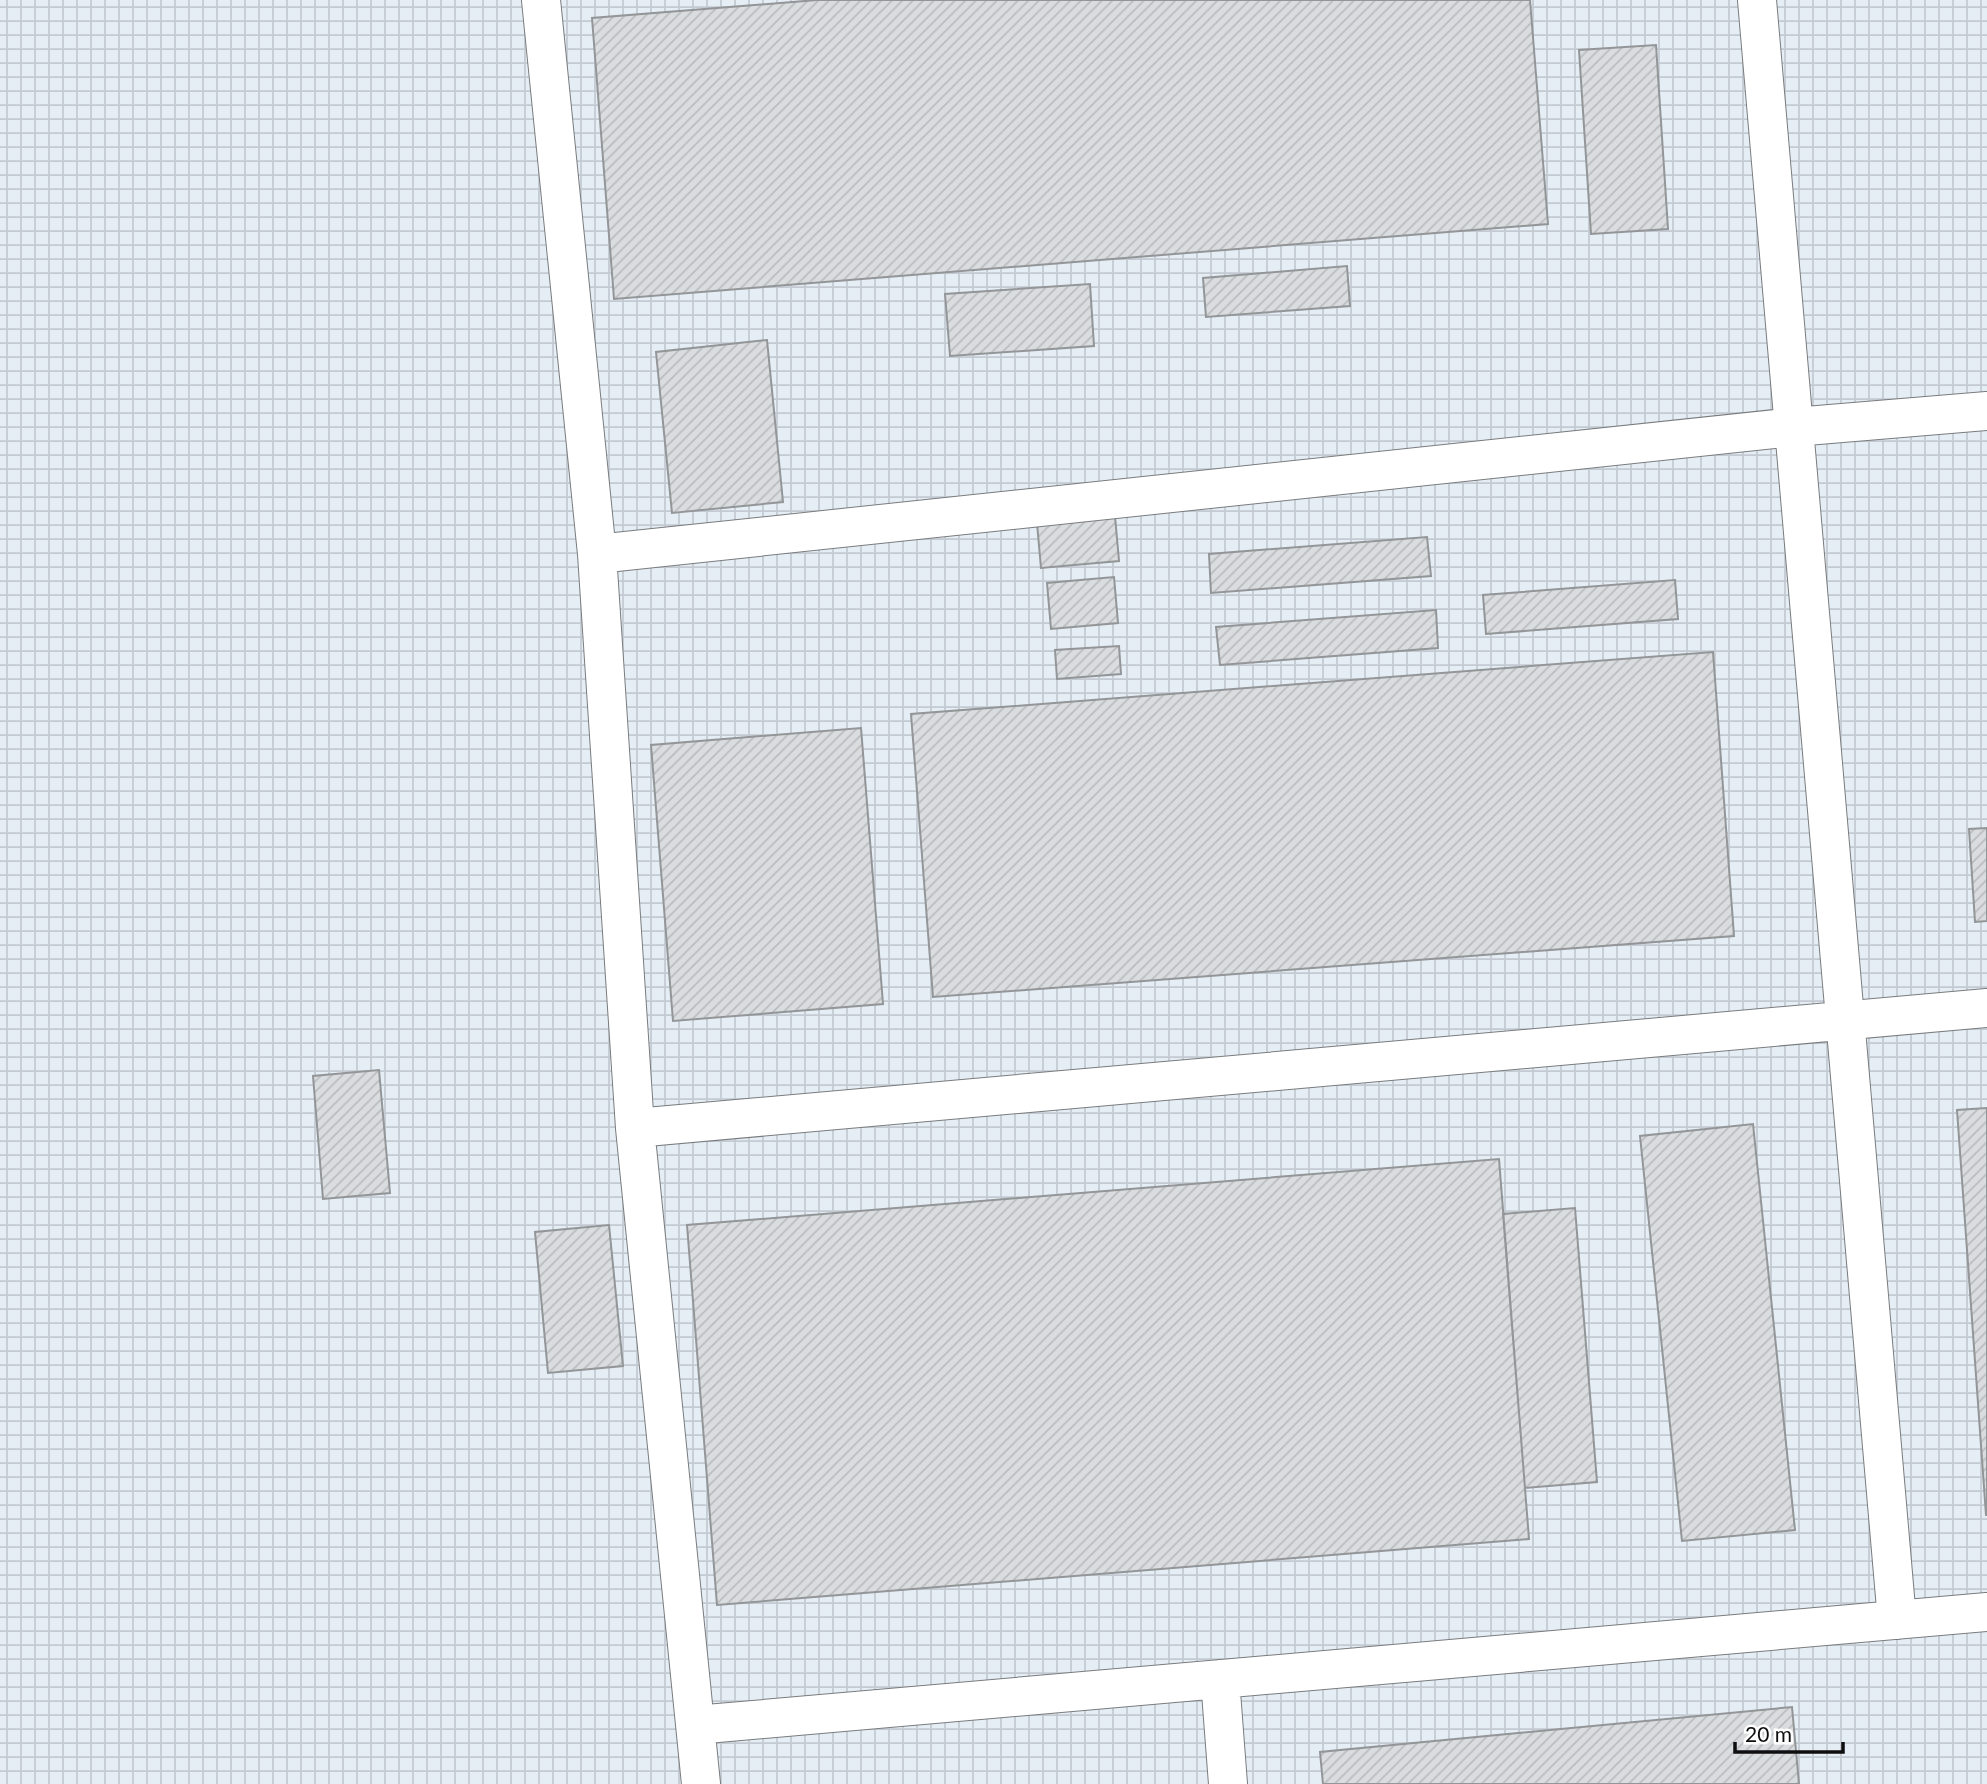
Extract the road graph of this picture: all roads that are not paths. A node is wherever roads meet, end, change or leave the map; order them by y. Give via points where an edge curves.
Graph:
1 (541, 0) edge
2 (1757, 0) edge
3 (1987, 411) edge
4 (1794, 427) junction
5 (597, 554) junction
6 (1987, 1008) edge
7 (1845, 1020) junction
8 (635, 1128) junction
9 (1987, 1612) edge
10 (1897, 1620) junction
11 (1220, 1679) junction
12 (695, 1725) junction
13 (701, 1784) edge
14 (1228, 1784) edge

1 - 5 street
2 - 4 street
3 - 4 street
4 - 5 street
4 - 7 street
5 - 8 street
6 - 7 street
7 - 8 street
7 - 10 street
8 - 12 street
9 - 10 street
10 - 11 street
11 - 12 street
11 - 14 street
12 - 13 street

